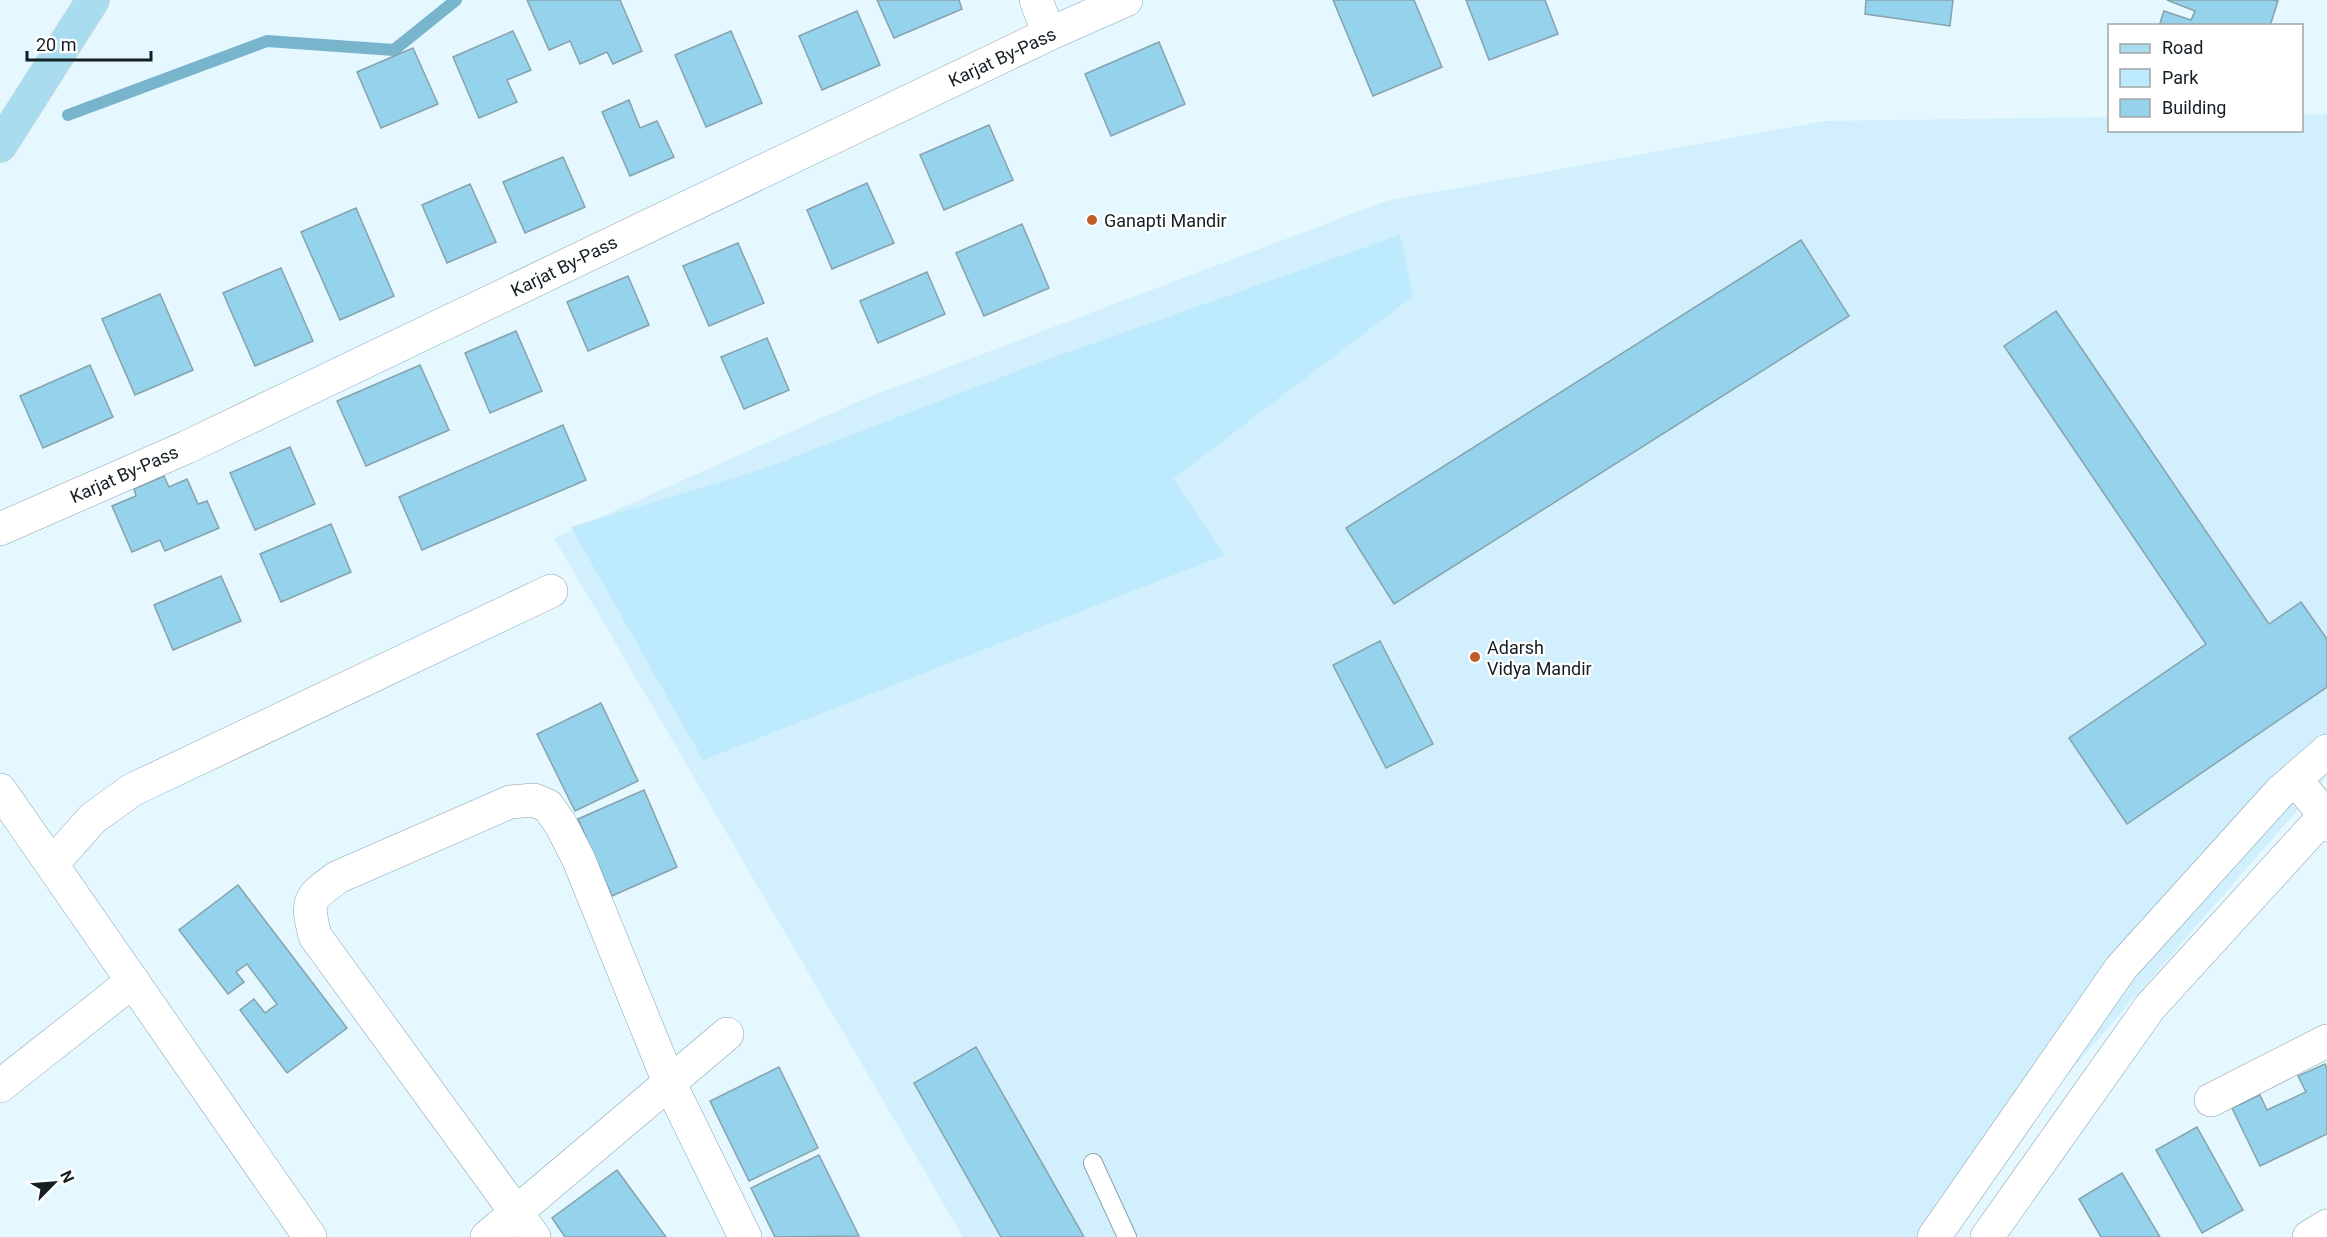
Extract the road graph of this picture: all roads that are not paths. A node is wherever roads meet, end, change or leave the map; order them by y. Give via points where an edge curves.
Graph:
1 (93, 0) edge
2 (1036, 0) edge
3 (1126, 0) edge
4 (1048, 34) junction
5 (0, 146) edge
6 (0, 529) edge
7 (551, 591) dead end
8 (2327, 751) edge
9 (2295, 779) junction
10 (0, 790) edge
11 (2326, 818) edge
12 (52, 864) junction
13 (133, 981) junction
14 (727, 1034) dead end
15 (2327, 1041) edge
16 (669, 1082) junction
17 (0, 1086) edge
18 (2211, 1100) dead end
19 (1093, 1163) dead end
20 (524, 1225) edge
21 (2327, 1226) edge
22 (310, 1237) edge
23 (487, 1237) edge
24 (745, 1237) edge
25 (1127, 1237) edge
26 (1934, 1237) edge
27 (1987, 1237) edge
28 (2309, 1237) edge

1 - 5 main road
2 - 4 street
3 - 4 street, Karjat By-Pass
4 - 6 street, Karjat By-Pass via 188,447
7 - 12 street via 132,790 93,818
8 - 9 street
9 - 11 street
9 - 26 street via 2121,968
10 - 12 street
11 - 27 street via 2150,1007
12 - 13 street
13 - 17 street
13 - 22 street
14 - 16 street
15 - 18 street
16 - 20 street
16 - 20 street via 578,858 548,806 534,800 510,802 338,877 314,894 309,910 315,936
16 - 24 street
19 - 25 lane
20 - 23 street
21 - 28 street

